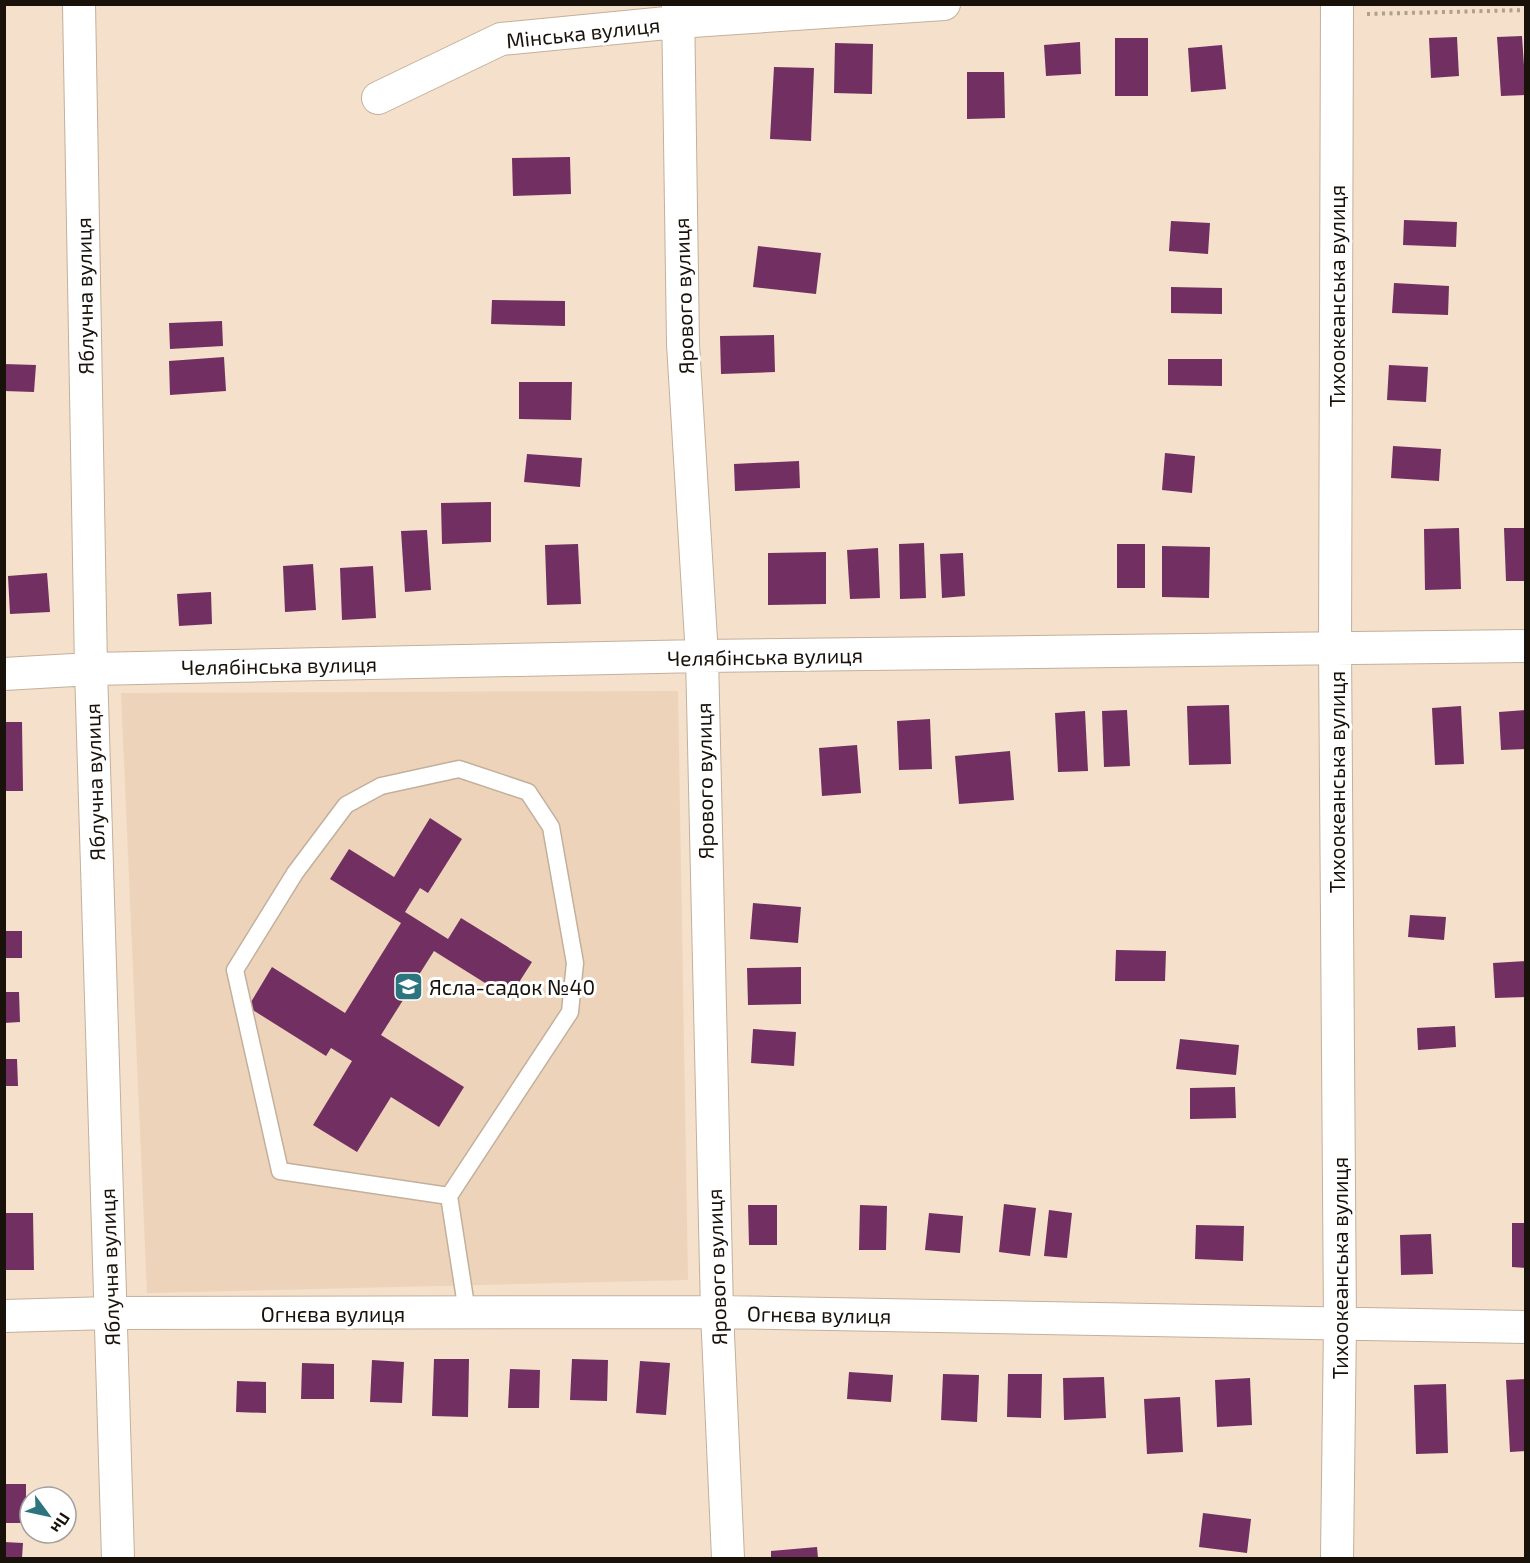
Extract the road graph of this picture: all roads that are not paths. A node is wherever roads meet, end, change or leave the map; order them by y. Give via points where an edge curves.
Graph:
1 (79, 4) edge
2 (944, 4) edge
3 (1337, 10) edge
4 (678, 13) edge
5 (378, 98) dead end
6 (1526, 646) edge
7 (1335, 648) junction
8 (702, 656) junction
9 (91, 669) junction
10 (4, 674) edge
11 (449, 1196) junction
12 (467, 1312) junction
13 (717, 1312) junction
14 (110, 1313) junction
15 (4, 1316) edge
16 (1340, 1324) junction
17 (1526, 1327) edge
18 (118, 1558) edge
19 (728, 1558) edge
20 (1337, 1558) edge

1 - 9 street, Яблучна вулиця
2 - 4 street, Мінська вулиця
3 - 7 street, Тихоокеанська вулиця
4 - 5 street, Мінська вулиця via 501,39
4 - 8 street, Ярового вулиця via 683,344
6 - 7 street, Челябінська вулиця
7 - 8 street, Челябінська вулиця
7 - 16 street, Тихоокеанська вулиця
8 - 9 street, Челябінська вулиця
8 - 13 street, Ярового вулиця
9 - 10 street, Челябінська вулиця
9 - 14 street, Яблучна вулиця
11 - 11 lane via 570,1012 575,963 551,827 528,792 459,769 381,786 346,805 296,873 235,970 279,1171
11 - 12 lane
12 - 13 street, Огнєва вулиця
12 - 14 street, Огнєва вулиця
13 - 16 street, Огнєва вулиця
13 - 19 street, Ярового вулиця
14 - 15 street, Огнєва вулиця
14 - 18 street, Яблучна вулиця
16 - 17 street, Огнєва вулиця
16 - 20 street, Тихоокеанська вулиця

